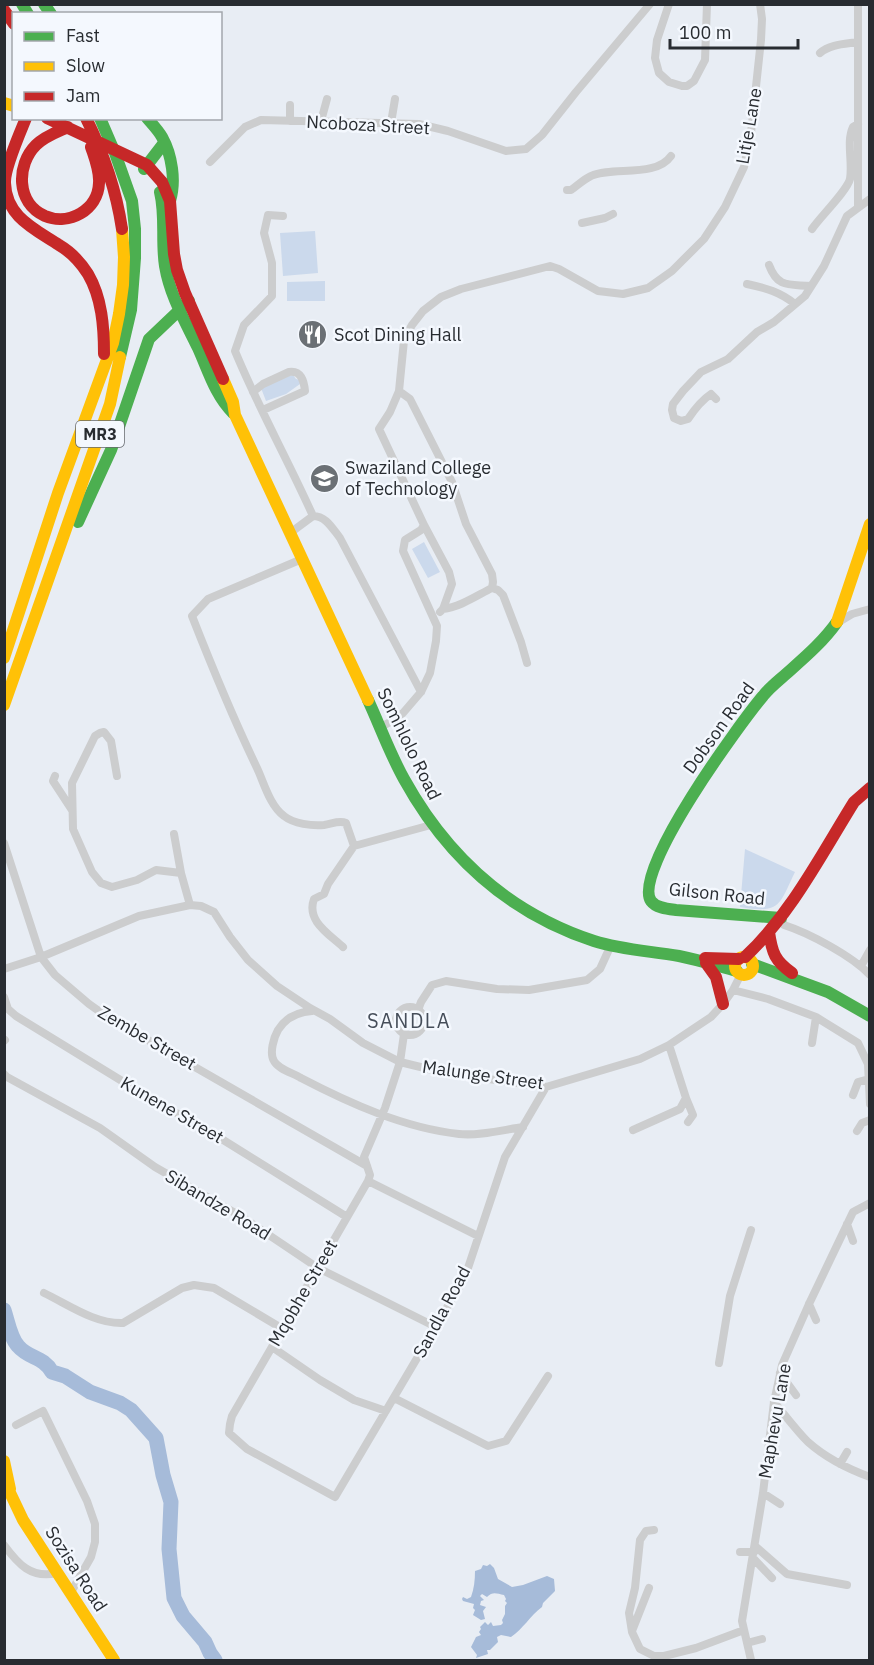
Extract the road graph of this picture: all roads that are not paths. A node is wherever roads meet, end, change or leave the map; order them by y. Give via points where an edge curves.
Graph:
1 (650, 4) edge
2 (669, 4) edge
3 (706, 4) edge
4 (760, 4) edge
5 (858, 4) edge
6 (858, 42) junction
7 (820, 53) dead end
8 (327, 99) dead end
9 (395, 99) dead end
10 (290, 105) dead end
11 (25, 120) edge
12 (57, 120) edge
13 (87, 120) edge
14 (101, 120) edge
15 (149, 120) edge
16 (290, 121) junction
17 (321, 121) junction
18 (72, 123) edge
19 (391, 123) junction
20 (858, 124) junction
21 (164, 143) junction
22 (111, 156) junction
23 (671, 156) dead end
24 (210, 162) dead end
25 (144, 165) junction
26 (567, 190) dead end
27 (870, 199) edge
28 (170, 201) junction
29 (858, 206) junction
30 (613, 214) dead end
31 (283, 216) dead end
32 (582, 223) dead end
33 (812, 229) dead end
34 (769, 265) dead end
35 (747, 284) dead end
36 (811, 286) junction
37 (189, 301) junction
38 (795, 304) junction
39 (180, 311) junction
40 (104, 366) junction
41 (399, 391) junction
42 (253, 392) junction
43 (716, 399) dead end
44 (263, 410) junction
45 (235, 415) junction
46 (313, 516) junction
47 (870, 524) edge
48 (424, 525) junction
49 (290, 533) junction
50 (302, 559) junction
51 (492, 588) junction
52 (443, 609) junction
53 (870, 609) edge
54 (35, 618) junction
55 (434, 619) junction
56 (837, 623) junction
57 (4, 658) edge
58 (527, 663) dead end
59 (421, 692) junction
60 (4, 705) edge
61 (379, 728) junction
62 (55, 776) dead end
63 (117, 776) dead end
64 (870, 788) edge
65 (72, 810) junction
66 (431, 825) junction
67 (174, 834) dead end
68 (4, 843) edge
69 (354, 846) junction
70 (181, 873) junction
71 (651, 901) joint
72 (190, 904) junction
73 (781, 918) junction
74 (767, 935) junction
75 (611, 945) junction
76 (343, 947) dead end
77 (870, 950) edge
78 (40, 957) junction
79 (680, 957) junction
80 (706, 963) junction
81 (745, 966) junction
82 (861, 966) junction
83 (4, 969) edge
84 (870, 975) edge
85 (796, 980) junction
86 (733, 990) junction
87 (4, 997) edge
88 (723, 1004) junction
89 (418, 1010) junction
90 (314, 1011) junction
91 (870, 1016) edge
92 (816, 1017) junction
93 (404, 1034) junction
94 (812, 1043) dead end
95 (669, 1045) junction
96 (400, 1062) junction
97 (869, 1064) edge
98 (4, 1074) edge
99 (869, 1079) edge
100 (546, 1087) junction
101 (853, 1095) dead end
102 (686, 1098) junction
103 (870, 1104) edge
104 (382, 1114) junction
105 (870, 1120) edge
106 (688, 1122) dead end
107 (523, 1127) junction
108 (633, 1130) dead end
109 (857, 1131) dead end
110 (367, 1166) junction
111 (368, 1181) junction
112 (870, 1203) edge
113 (347, 1217) junction
114 (847, 1224) junction
115 (751, 1230) dead end
116 (478, 1236) junction
117 (853, 1241) dead end
118 (318, 1268) junction
119 (44, 1293) dead end
120 (808, 1304) junction
121 (816, 1320) dead end
122 (436, 1327) junction
123 (283, 1329) junction
124 (272, 1347) junction
125 (719, 1363) dead end
126 (780, 1373) junction
127 (548, 1376) dead end
128 (796, 1395) dead end
129 (394, 1398) junction
130 (774, 1402) junction
131 (386, 1411) junction
132 (16, 1425) dead end
133 (847, 1452) dead end
134 (4, 1461) edge
135 (840, 1464) junction
136 (870, 1477) edge
137 (4, 1480) edge
138 (763, 1493) junction
139 (11, 1496) junction
140 (335, 1497) joint
141 (780, 1504) dead end
142 (760, 1512) junction
143 (749, 1516) dead end
144 (654, 1530) dead end
145 (4, 1545) edge
146 (740, 1552) dead end
147 (754, 1552) junction
148 (57, 1573) junction
149 (771, 1578) dead end
150 (847, 1585) dead end
151 (649, 1588) dead end
152 (70, 1594) junction
153 (741, 1623) junction
154 (632, 1632) junction
155 (762, 1639) dead end
156 (747, 1644) junction
157 (114, 1660) edge
158 (751, 1660) edge

1 - 19 street, Ncoboza Street via 542,135 526,149 506,151 448,131
2 - 3 street via 655,58 659,73 669,82 687,86 705,60
4 - 41 street, Litje Lane via 761,40 744,167 704,239 648,288 623,294 598,291 550,266 441,297 423,311 404,340
5 - 6 street
6 - 7 street via 833,46
6 - 20 street
8 - 17 street
9 - 19 street
10 - 16 street
11 - 40 main road via 5,174 10,205 20,219 61,246 88,275 101,313
12 - 18 main road, Somhlolo Road
13 - 22 main road, MR3
14 - 22 main road, MR3
15 - 21 main road
16 - 17 street, Ncoboza Street
16 - 24 street, Ncoboza Street via 261,120 245,127
17 - 19 street, Ncoboza Street
18 - 18 main road via 37,144 21,171 22,192 29,204 40,214 60,220 81,213 94,200 99,187 91,146
18 - 25 main road, Somhlolo Road
20 - 29 street
20 - 33 street via 850,133 849,182
21 - 25 main road
21 - 28 main road via 174,185
22 - 40 main road, MR3 via 122,226 123,282 112,346
22 - 54 main road, MR3 via 132,201 135,281 131,310 110,404
23 - 26 street via 650,169 591,176
25 - 28 main road, Somhlolo Road via 162,182
25 - 39 main road, Somhlolo Road via 163,204 165,267
27 - 29 street
28 - 37 main road, Somhlolo Road via 175,261
29 - 36 street via 847,216
30 - 32 street
31 - 42 street via 268,215 264,233 273,263 273,296 244,325 235,351
34 - 36 street via 778,282
35 - 38 street via 771,289
36 - 38 street
37 - 39 main road
37 - 45 main road, Somhlolo Road via 233,402
38 - 43 street via 728,359 701,372 673,404 674,418 688,419 711,394
39 - 45 main road, Somhlolo Road via 220,395
39 - 54 main road via 149,339 111,450
40 - 57 main road, MR3
41 - 48 street via 379,429
41 - 51 street via 410,399 452,482 466,524 492,574
42 - 44 street
42 - 44 street via 293,371 303,380 305,391
44 - 46 street
45 - 49 main road, Somhlolo Road
46 - 49 street
46 - 59 street via 321,517 340,538
47 - 56 main road, Dobson Road
48 - 52 street via 450,572 452,584
48 - 55 street via 405,540 403,551
49 - 50 main road, Somhlolo Road
50 - 61 main road, Somhlolo Road
50 - 69 street via 208,599 192,616 272,801 284,816 297,822 346,823
51 - 52 street via 453,608
51 - 58 street via 503,595
52 - 55 street
53 - 56 street
54 - 60 main road, MR3
55 - 59 street via 436,640 430,674
56 - 71 main road, Dobson Road via 764,694 714,761 676,822 651,873
59 - 61 street via 403,712
61 - 66 main road, Somhlolo Road
62 - 65 street via 53,781
63 - 65 street via 111,741 104,732 100,733 72,783
64 - 73 main road via 854,802
65 - 70 street via 73,829 101,883 112,887 156,870
66 - 69 street
66 - 75 main road, Somhlolo Road via 460,859 508,900 564,930
67 - 70 street
68 - 78 street, Zembe Street
69 - 76 street via 324,894 314,899 311,907 319,926
70 - 72 street
71 - 73 main road, Gilson Road via 676,910
72 - 78 street via 139,916
72 - 90 street, Malunge Street via 214,912 248,960
73 - 74 main road
73 - 82 street via 784,925
74 - 81 main road
74 - 85 main road via 774,958
75 - 79 main road, Somhlolo Road
75 - 89 street via 600,969 587,980 529,990 446,981 432,985
77 - 82 street
78 - 83 street
78 - 110 street, Zembe Street via 55,975 106,1016
79 - 80 main road, Somhlolo Road
79 - 81 main road, Somhlolo Road
80 - 81 main road, Somhlolo Road
80 - 88 main road via 717,979
81 - 85 main road, Somhlolo Road
81 - 86 street, Malunge Street
82 - 84 street
85 - 91 main road, Somhlolo Road via 846,1000
86 - 88 street, Malunge Street
86 - 92 street
87 - 113 street, Kunene Street via 8,1009 33,1026
88 - 95 street, Malunge Street via 711,1017
89 - 93 street via 424,1018 422,1029 414,1035
89 - 93 street via 403,1009 396,1017 396,1027
90 - 96 street, Malunge Street
90 - 104 street via 293,1015 279,1029 273,1060 326,1091
92 - 94 street
92 - 97 street via 858,1043
93 - 96 street
95 - 100 street, Malunge Street via 640,1059
95 - 102 street
96 - 100 street, Malunge Street via 444,1073
96 - 104 street
97 - 99 street
98 - 118 street, Sibandze Road via 100,1128 155,1167 242,1217
99 - 101 street via 858,1082
99 - 103 street
100 - 107 street, Sandla Road
102 - 106 street via 693,1115
102 - 108 street via 680,1109
104 - 107 street via 462,1135
104 - 110 street via 364,1157
105 - 109 street
107 - 116 street, Sandla Road via 505,1157
110 - 111 street
111 - 113 street, Mqobhe Street
111 - 116 street
112 - 114 street, Maphevu Lane via 853,1212
113 - 118 street, Mqobhe Street
114 - 117 street
114 - 120 street, Maphevu Lane
115 - 125 street via 730,1296
116 - 122 street, Sandla Road via 465,1277
118 - 122 street, Sibandze Road
118 - 123 street, Mqobhe Street
119 - 123 street via 112,1324 123,1323 182,1288 214,1288
120 - 121 street
120 - 126 street, Maphevu Lane
122 - 129 street, Sandla Road
123 - 124 street, Mqobhe Street
124 - 131 street via 354,1400
124 - 140 street, Mqobhe Street via 232,1416 229,1433 247,1449
126 - 128 street
126 - 130 street, Maphevu Lane
127 - 129 street via 506,1441 488,1446
129 - 131 street, Sandla Road
130 - 135 street via 808,1442
130 - 138 street, Maphevu Lane via 768,1422
131 - 140 street, Sandla Road
132 - 152 street via 43,1411 95,1524 91,1557
133 - 135 street
134 - 139 main road
135 - 136 street
137 - 139 main road
138 - 141 street
138 - 142 street, Maphevu Lane
139 - 148 main road, Sozisa Road
142 - 143 street
142 - 147 street, Maphevu Lane
144 - 154 street via 646,1531 640,1540 629,1613
145 - 148 street via 24,1568 36,1574
146 - 147 street
147 - 149 street
147 - 150 street via 787,1574
147 - 153 street, Maphevu Lane
148 - 152 main road, Sozisa Road
151 - 154 street
152 - 157 main road, Sozisa Road
153 - 154 street via 696,1648 664,1656 640,1649
153 - 156 street, Maphevu Lane
155 - 156 street
156 - 158 street, Maphevu Lane

